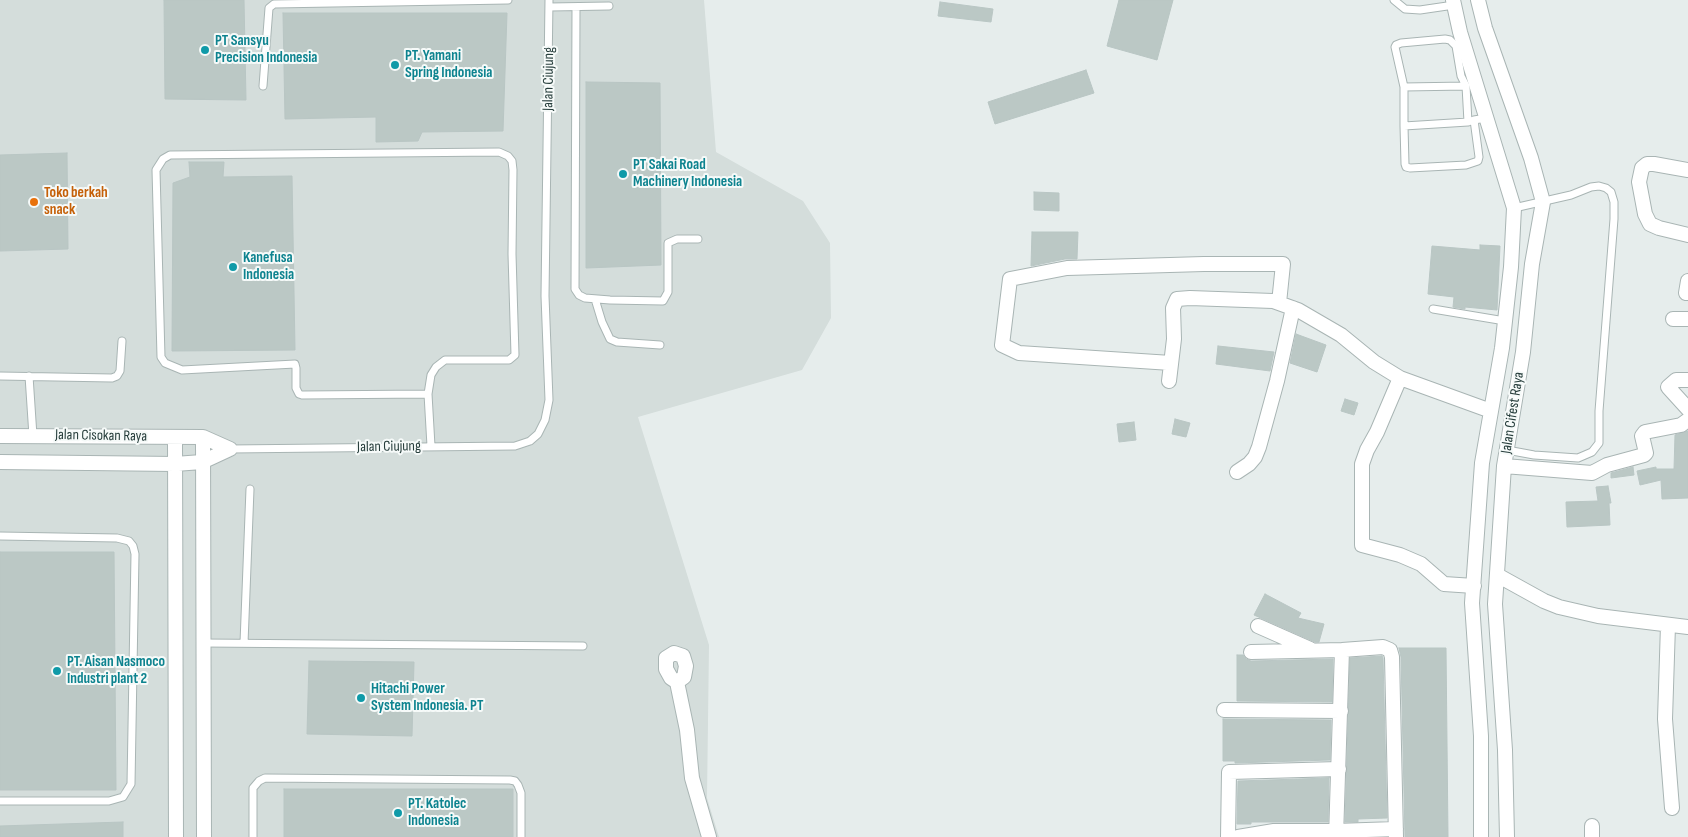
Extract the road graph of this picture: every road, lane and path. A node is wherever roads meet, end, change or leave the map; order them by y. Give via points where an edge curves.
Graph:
1 (508, 0) edge
2 (1394, 0) edge
3 (1478, 0) edge
4 (1454, 3) edge
5 (550, 4) edge
6 (609, 6) dead end
7 (576, 8) junction
8 (263, 86) dead end
9 (1466, 86) junction
10 (1404, 87) junction
11 (1476, 120) junction
12 (1404, 126) junction
13 (1688, 170) edge
14 (1543, 202) junction
15 (1514, 208) junction
16 (1688, 235) edge
17 (698, 238) dead end
18 (1688, 281) edge
19 (1688, 293) edge
20 (595, 299) junction
21 (1286, 305) junction
22 (1433, 309) dead end
23 (1673, 319) dead end
24 (1688, 319) edge
25 (1505, 321) junction
26 (122, 341) dead end
27 (660, 345) dead end
28 (1171, 363) junction
29 (0, 376) edge
30 (29, 376) junction
31 (1400, 378) junction
32 (1688, 380) edge
33 (1169, 381) dead end
34 (428, 394) junction
35 (1688, 409) edge
36 (1491, 411) junction
37 (1688, 420) edge
38 (0, 436) edge
39 (33, 436) junction
40 (175, 437) junction
41 (203, 437) junction
42 (431, 446) junction
43 (230, 449) junction
44 (1507, 450) junction
45 (0, 462) edge
46 (202, 462) junction
47 (175, 464) junction
48 (1504, 466) junction
49 (1236, 472) dead end
50 (250, 489) dead end
51 (0, 536) edge
52 (1497, 575) junction
53 (1474, 586) junction
54 (1472, 603) junction
55 (1495, 604) junction
56 (1668, 625) junction
57 (1258, 626) dead end
58 (1688, 627) edge
59 (203, 643) junction
60 (244, 643) junction
61 (583, 646) dead end
62 (1314, 650) junction
63 (1342, 650) junction
64 (1251, 652) dead end
65 (677, 682) dead end
66 (1224, 710) dead end
67 (1341, 711) junction
68 (1339, 769) junction
69 (0, 801) edge
70 (1672, 808) dead end
71 (1396, 833) edge
72 (1274, 834) edge
73 (1336, 834) edge
74 (176, 837) edge
75 (204, 837) edge
76 (253, 837) edge
77 (521, 837) edge
78 (709, 837) edge
79 (1228, 837) edge
80 (1238, 837) edge
81 (1480, 837) edge
82 (1507, 837) edge

1 - 8 lane via 274,4 269,8
2 - 4 lane via 1405,9 1420,10
3 - 14 street, Jalan Cifest Raya
4 - 11 street, Jalan Cifest Raya
5 - 7 lane
5 - 42 lane, Jalan Ciujung via 545,296 549,400 545,420 534,438 515,446
6 - 7 lane
7 - 20 lane via 574,280 579,295
9 - 10 lane
9 - 10 lane via 1456,46 1445,39 1396,45
9 - 11 lane
10 - 12 lane
11 - 12 lane
11 - 12 lane via 1479,157 1478,161 1466,165 1406,167
11 - 15 street, Jalan Cifest Raya
13 - 16 street via 1647,164 1642,168 1640,182 1645,214 1650,224
14 - 15 lane
14 - 44 street, Jalan Cifest Raya
14 - 44 lane via 1600,186 1611,192 1614,202 1599,443 1592,452 1578,458
15 - 25 street, Jalan Cifest Raya
17 - 20 lane via 668,243 668,292 663,301
18 - 19 street
20 - 27 lane via 610,339
21 - 28 street via 1273,301 1177,299 1173,308
21 - 28 street via 1284,264 1067,268 1010,279 1002,345 1019,353
21 - 31 street via 1341,335
21 - 49 street via 1277,381 1259,447 1249,464
22 - 25 lane
23 - 24 street
25 - 36 street, Jalan Cifest Raya
26 - 30 lane via 120,371 112,378
28 - 33 street
29 - 30 lane
30 - 39 lane
31 - 36 street
31 - 53 street via 1362,464 1362,545 1421,564 1444,584
32 - 35 street via 1676,380 1668,387
34 - 34 lane via 302,395 296,388 295,364 182,370 165,363 161,357 156,170 163,159 170,155 499,152 508,156 513,170 515,355 509,360 445,360 431,374
34 - 42 lane
36 - 53 street, Jalan Cifest Raya via 1482,462
37 - 48 street via 1681,426 1645,432 1642,436 1644,455 1592,473
38 - 39 street, Jalan Cisokan Raya
39 - 40 street, Jalan Cisokan Raya
40 - 41 street, Jalan Cisokan Raya
40 - 47 street
41 - 43 street, Jalan Ciujung
41 - 46 street
42 - 43 lane, Jalan Ciujung
43 - 46 street
44 - 48 street, Jalan Cifest Raya
45 - 47 street, Jalan Cisokan Raya
46 - 47 street, Jalan Cisokan Raya
46 - 59 street
47 - 74 street
48 - 52 street, Jalan Cifest Raya
50 - 60 lane
51 - 69 lane via 117,538 129,541 135,554 131,784 123,797 109,801
52 - 55 street, Jalan Cifest Raya
52 - 56 street via 1559,607 1598,616
53 - 54 street, Jalan Cifest Raya
54 - 55 street
54 - 81 street, Jalan Cifest Raya via 1481,736
55 - 82 street, Jalan Cifest Raya via 1505,740
56 - 58 street
56 - 70 street via 1665,719
57 - 62 street
59 - 60 lane
59 - 75 street
60 - 61 lane
62 - 63 street
62 - 64 street
63 - 67 street
63 - 71 street via 1383,647 1391,653
65 - 78 street via 692,778
66 - 67 street
67 - 68 street
68 - 73 street
68 - 79 street via 1229,772
71 - 73 street
72 - 73 street
72 - 80 street
76 - 77 lane via 253,788 265,778 515,781 521,793

